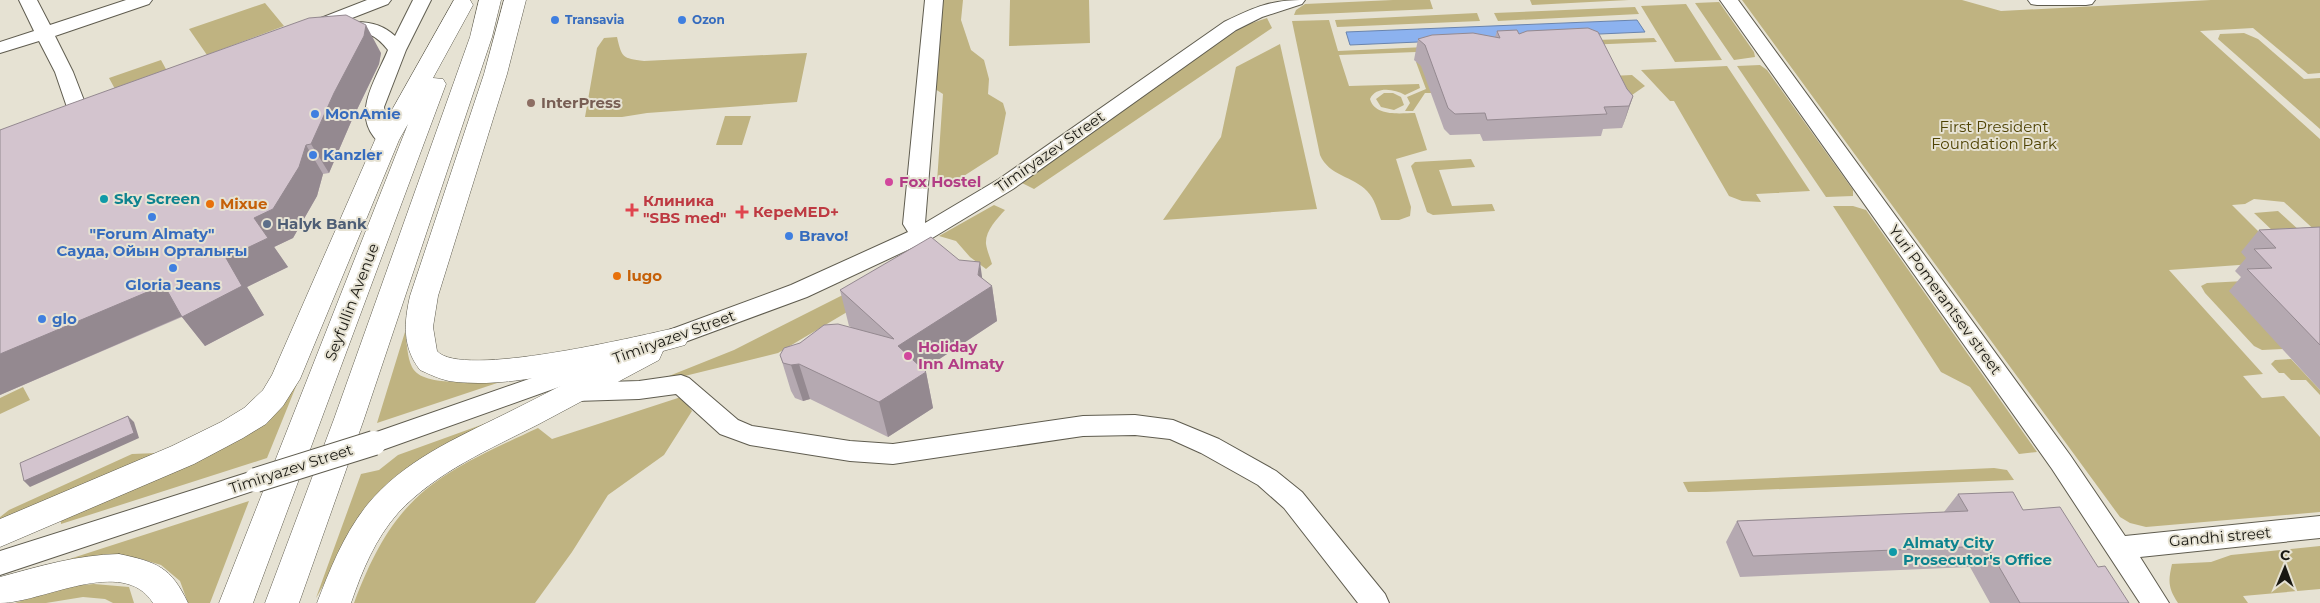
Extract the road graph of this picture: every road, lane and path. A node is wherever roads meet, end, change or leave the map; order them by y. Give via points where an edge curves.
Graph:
1 (28, 0) edge
2 (143, 0) edge
3 (382, 0) edge
4 (422, 0) edge
5 (490, 0) edge
6 (515, 0) edge
7 (934, 0) edge
8 (1296, 0) edge
9 (1729, 0) edge
10 (2037, 0) edge
11 (2086, 0) edge
12 (463, 3) edge
13 (45, 33) junction
14 (0, 48) edge
15 (397, 50) junction
16 (80, 116) edge
17 (387, 140) junction
18 (921, 235) junction
19 (674, 338) junction
20 (576, 392) junction
21 (2320, 527) edge
22 (0, 533) edge
23 (2119, 548) junction
24 (0, 563) edge
25 (0, 592) edge
26 (171, 603) edge
27 (236, 603) edge
28 (282, 603) edge
29 (334, 603) edge
30 (1375, 603) edge
31 (2155, 603) edge

1 - 13 street
2 - 13 street
3 - 15 street via 301,35 366,28 378,30 388,37
4 - 15 street
5 - 28 main road via 481,37
6 - 19 main road via 420,316 420,344 430,362 446,370 469,373 568,360
7 - 18 street via 914,224
8 - 18 street, Timiryazev Street via 1256,13 1230,26 1006,184
9 - 23 street, Yuri Pomerantsev street
10 - 11 street
12 - 17 main road
12 - 27 main road, Seyfullin Avenue via 445,58
13 - 14 street
13 - 16 street
15 - 17 street via 374,107 378,129
17 - 22 main road via 285,379 273,398 247,421 183,455
18 - 19 street, Timiryazev Street via 799,291
19 - 20 main road
19 - 24 street, Timiryazev Street, bridge via 374,443
20 - 29 main road via 463,450 407,484 365,532 346,569
20 - 30 street via 639,390 682,384 729,427 750,435 850,451 894,454 1083,426 1135,425 1173,430 1210,446 1274,484 1293,500
21 - 23 street, Gandhi street
23 - 31 street, Yuri Pomerantsev street
25 - 26 main road via 56,576 99,568 121,568 147,574 166,590

